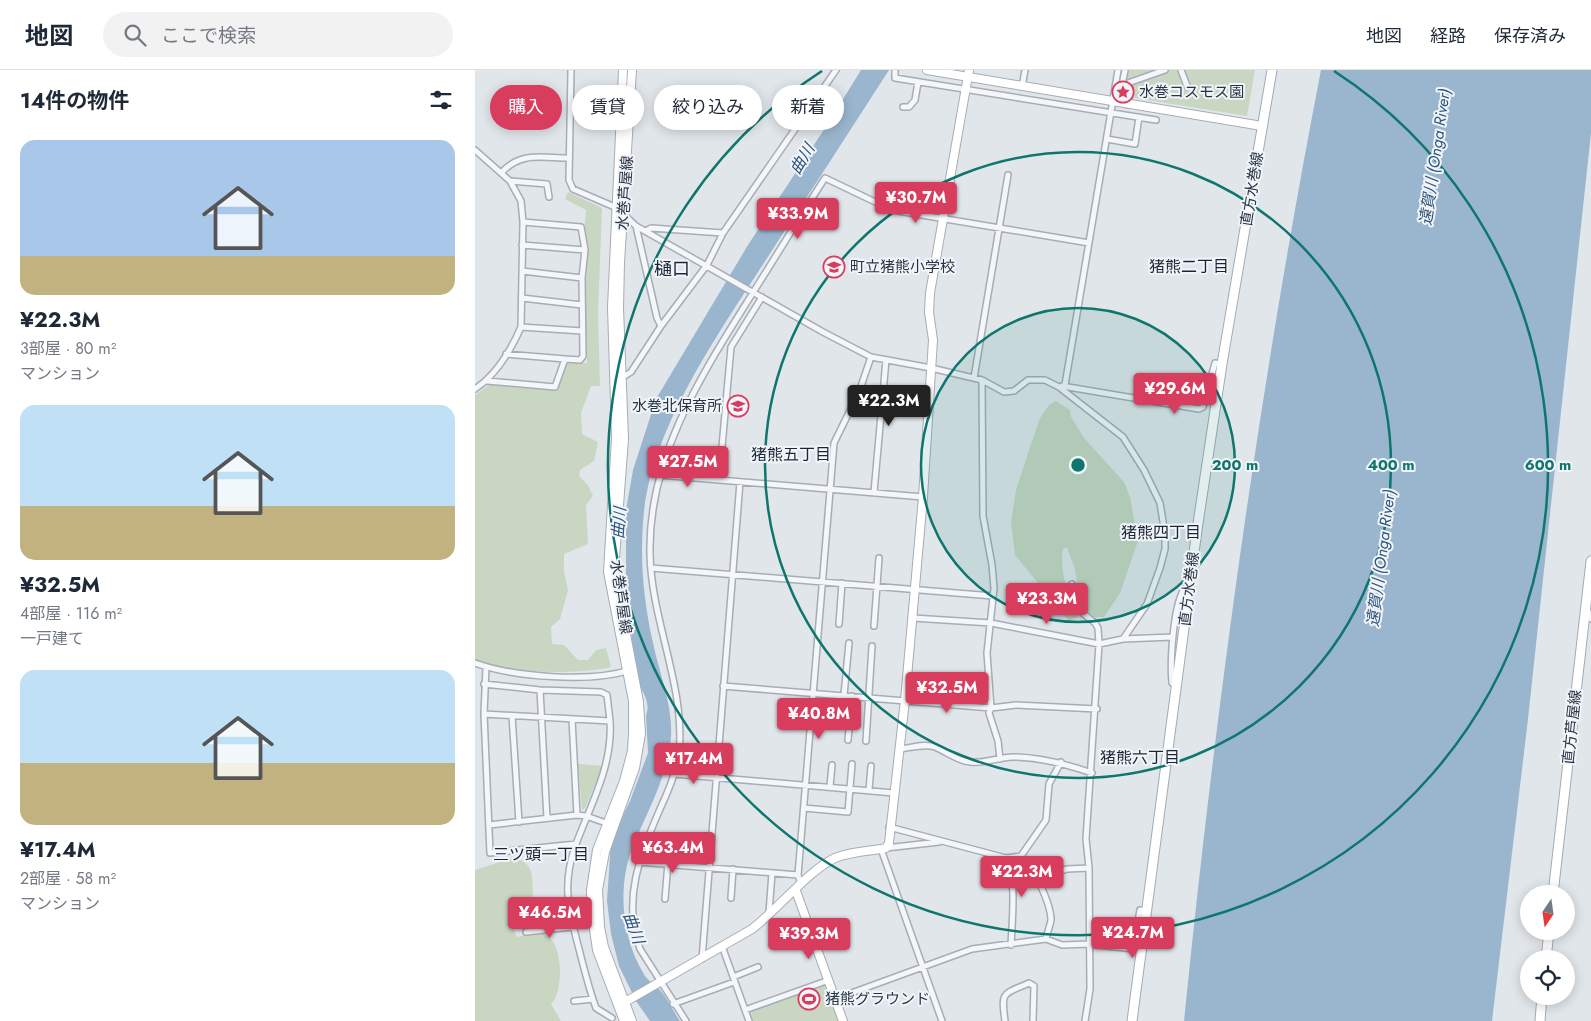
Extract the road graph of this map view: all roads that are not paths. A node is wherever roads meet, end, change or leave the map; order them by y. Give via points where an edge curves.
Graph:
1 (571, 70) edge
2 (623, 70) edge
3 (632, 70) edge
4 (836, 70) edge
5 (895, 70) edge
6 (927, 70) edge
7 (1025, 70) edge
8 (1118, 70) edge
9 (1125, 70) edge
10 (1165, 70) edge
11 (1181, 70) edge
12 (1272, 70) edge
13 (968, 73) edge
14 (1116, 79) junction
15 (918, 82) junction
16 (1126, 82) junction
17 (1022, 86) junction
18 (1187, 86) dead end
19 (965, 89) junction
20 (1113, 102) junction
21 (1128, 105) junction
22 (903, 107) dead end
23 (1111, 113) junction
24 (1139, 117) junction
25 (1156, 120) dead end
26 (1262, 126) junction
27 (1107, 139) junction
28 (475, 150) edge
29 (569, 158) junction
30 (501, 173) junction
31 (1008, 175) dead end
32 (510, 182) junction
33 (549, 197) dead end
34 (620, 210) junction
35 (943, 218) junction
36 (523, 222) junction
37 (637, 226) junction
38 (1000, 228) junction
39 (646, 231) junction
40 (723, 232) junction
41 (1089, 242) junction
42 (522, 245) junction
43 (585, 250) junction
44 (707, 265) junction
45 (522, 271) junction
46 (582, 278) junction
47 (753, 292) junction
48 (762, 296) junction
49 (522, 298) junction
50 (583, 305) junction
51 (661, 326) junction
52 (521, 327) junction
53 (582, 331) junction
54 (506, 354) junction
55 (871, 357) junction
56 (565, 360) junction
57 (886, 360) junction
58 (1222, 364) junction
59 (931, 368) junction
60 (974, 378) junction
61 (618, 380) junction
62 (982, 380) junction
63 (487, 381) junction
64 (1062, 386) junction
65 (475, 389) edge
66 (659, 475) junction
67 (719, 480) junction
68 (740, 482) junction
69 (830, 489) junction
70 (874, 492) junction
71 (923, 497) junction
72 (879, 558) dead end
73 (1591, 561) edge
74 (651, 568) junction
75 (733, 574) junction
76 (822, 582) junction
77 (843, 583) junction
78 (1072, 584) dead end
79 (877, 586) junction
80 (1189, 588) junction
81 (915, 590) junction
82 (993, 596) junction
83 (1586, 605) junction
84 (913, 618) junction
85 (1591, 619) edge
86 (991, 623) junction
87 (839, 624) dead end
88 (875, 626) dead end
89 (1172, 637) junction
90 (1123, 639) junction
91 (849, 643) dead end
92 (1099, 644) junction
93 (872, 646) dead end
94 (475, 663) edge
95 (486, 667) junction
96 (629, 670) junction
97 (484, 684) junction
98 (723, 686) junction
99 (1177, 686) junction
100 (540, 690) junction
101 (813, 693) junction
102 (844, 695) junction
103 (851, 696) junction
104 (869, 698) junction
105 (905, 700) junction
106 (991, 708) junction
107 (1097, 709) junction
108 (484, 714) junction
109 (512, 716) junction
110 (542, 718) junction
111 (573, 719) junction
112 (610, 721) junction
113 (848, 740) dead end
114 (865, 741) dead end
115 (901, 749) junction
116 (1000, 759) junction
117 (1061, 762) junction
118 (852, 764) dead end
119 (832, 765) dead end
120 (871, 766) dead end
121 (1092, 773) junction
122 (674, 774) junction
123 (716, 776) junction
124 (805, 785) junction
125 (830, 786) junction
126 (850, 788) junction
127 (869, 790) junction
128 (894, 792) junction
129 (804, 808) junction
130 (577, 815) junction
131 (586, 816) junction
132 (547, 818) junction
133 (519, 822) junction
134 (610, 824) junction
135 (489, 825) junction
136 (889, 826) junction
137 (915, 834) junction
138 (942, 842) junction
139 (576, 844) junction
140 (916, 846) junction
141 (884, 848) junction
142 (1021, 856) junction
143 (1006, 858) junction
144 (639, 862) junction
145 (668, 864) junction
146 (708, 867) junction
147 (1089, 868) junction
148 (733, 869) junction
149 (772, 873) junction
150 (798, 875) junction
151 (1036, 878) junction
152 (1554, 885) edge
153 (1012, 887) junction
154 (798, 888) junction
155 (731, 898) dead end
156 (665, 899) dead end
157 (567, 901) junction
158 (1148, 910) junction
159 (769, 916) junction
160 (572, 927) junction
161 (542, 929) junction
162 (527, 932) dead end
163 (1046, 939) junction
164 (1089, 944) junction
165 (1011, 945) junction
166 (722, 946) junction
167 (702, 959) junction
168 (758, 967) dead end
169 (923, 969) junction
170 (733, 979) junction
171 (829, 980) junction
172 (658, 983) junction
173 (593, 998) junction
174 (835, 1000) junction
175 (574, 1001) dead end
176 (625, 1002) junction
177 (673, 1004) junction
178 (1541, 1005) edge
179 (745, 1010) junction
180 (611, 1020) edge
181 (624, 1021) edge
182 (632, 1021) edge
183 (685, 1021) edge
184 (749, 1021) edge
185 (843, 1021) edge
186 (942, 1021) edge
187 (1005, 1021) edge
188 (1033, 1021) edge
189 (1085, 1021) edge
190 (1132, 1021) edge
191 (1540, 1021) edge

1 - 29 street
2 - 34 street, 水巻芦屋線
3 - 34 street, 水巻芦屋線
4 - 40 street
5 - 15 street via 895,78
6 - 13 street
7 - 17 street
8 - 14 street
9 - 16 street
10 - 16 street
11 - 18 street
12 - 26 main road, 直方水巻線
13 - 17 street
13 - 19 street
14 - 16 street
14 - 20 street
15 - 19 street
15 - 22 street via 915,100 909,107
16 - 21 street via 1130,88
17 - 20 street
19 - 23 street
19 - 35 street
20 - 21 street
20 - 23 street
21 - 26 street
23 - 24 street
23 - 27 street
24 - 25 street
24 - 27 street via 1135,144
26 - 58 main road, 直方水巻線
27 - 41 street
28 - 30 street
29 - 30 street via 525,157 510,163
29 - 34 street via 569,180 573,189
30 - 32 street
31 - 38 street
32 - 33 street via 547,184
32 - 36 street via 521,201
34 - 37 street
34 - 61 street, 水巻芦屋線
35 - 38 street
35 - 47 street via 892,210 825,178
35 - 59 street via 930,293
36 - 42 street
36 - 43 street via 581,227
37 - 39 street
37 - 51 street
38 - 41 street
38 - 60 street
39 - 40 street via 651,228
39 - 44 street
40 - 44 street
41 - 64 street
42 - 43 street
42 - 45 street
43 - 46 street
44 - 47 street
44 - 51 street
45 - 46 street
45 - 49 street
46 - 50 street
47 - 48 street
47 - 66 street via 720,344 675,429
48 - 55 street
48 - 67 street via 731,347
49 - 50 street
49 - 52 street
50 - 53 street
51 - 61 street via 631,372
52 - 53 street
52 - 54 street
53 - 56 street via 583,356 580,360
54 - 56 street
54 - 63 street
55 - 57 street
55 - 69 street via 859,392 834,443
56 - 63 street via 555,387
57 - 59 street
57 - 70 street
58 - 64 street via 1215,363 1203,407 1199,409
58 - 80 main road, 直方水巻線
59 - 60 street
59 - 71 street
60 - 62 street
61 - 96 street, 水巻芦屋線 via 624,439 614,572
62 - 64 street via 1004,392 1014,391 1034,378
62 - 82 street via 983,509 992,565
63 - 65 street
64 - 90 street via 1123,437 1160,504 1165,542 1160,568 1147,604
66 - 67 street
66 - 74 street via 650,529
67 - 68 street
68 - 69 street
68 - 75 street
69 - 70 street
69 - 76 street
70 - 71 street
71 - 81 street
72 - 79 street
73 - 83 main road, 直方芦屋線
74 - 75 street
74 - 122 street via 651,588 679,719 679,755
75 - 76 street
75 - 98 street
76 - 77 street
76 - 101 street
77 - 79 street
77 - 87 street
78 - 92 street via 1080,611 1098,628
79 - 81 street
79 - 88 street
80 - 89 street via 1184,589 1179,597
80 - 99 main road, 直方水巻線
81 - 82 street
81 - 84 street
82 - 86 street
83 - 85 street
83 - 152 main road, 直方芦屋線
84 - 86 street
84 - 105 street
86 - 92 street
86 - 106 street via 987,653
89 - 90 street
89 - 99 street via 1171,674 1172,683
90 - 92 street
91 - 102 street
92 - 107 street
93 - 104 street
94 - 95 street
95 - 96 street via 505,672 593,677
95 - 97 street
96 - 134 street, 水巻芦屋線 via 641,716 641,734 635,768
97 - 100 street
97 - 108 street
98 - 101 street
98 - 123 street
99 - 158 main road, 直方水巻線
100 - 110 street
100 - 112 street via 601,692 607,695
101 - 102 street
101 - 124 street
102 - 103 street
103 - 104 street
103 - 113 street
104 - 105 street
104 - 114 street
105 - 106 street
105 - 115 street
106 - 107 street via 1016,705
106 - 116 street via 989,713
107 - 121 street
108 - 109 street
108 - 135 street
109 - 110 street
109 - 133 street
110 - 111 street
110 - 132 street
111 - 112 street
111 - 130 street
112 - 131 street via 606,767
115 - 116 street via 935,747 968,762
115 - 128 street
116 - 117 street via 1012,757
117 - 121 street
117 - 142 street via 1049,784 1046,820
118 - 126 street
119 - 125 street
120 - 127 street
121 - 147 street via 1086,839
122 - 123 street
122 - 144 street
123 - 124 street
123 - 146 street
124 - 125 street
124 - 129 street
125 - 126 street
126 - 127 street
126 - 129 street via 848,812
127 - 128 street
128 - 136 street
129 - 150 street
130 - 131 street
130 - 132 street
131 - 134 street
131 - 139 street
132 - 133 street
133 - 135 street
134 - 176 street, 水巻芦屋線 via 600,870 599,908 604,947
135 - 139 street via 490,853
136 - 137 street
136 - 141 street via 889,844
137 - 138 street
137 - 140 street
138 - 140 street
138 - 143 street
139 - 157 street via 571,858
140 - 141 street
141 - 154 street via 836,858
141 - 169 street
142 - 143 street
142 - 151 street
143 - 153 street via 1010,864
144 - 145 street
144 - 172 street via 633,890 636,937
145 - 146 street
145 - 156 street
146 - 148 street
146 - 167 street
147 - 151 street via 1067,869
147 - 164 street
148 - 149 street
148 - 155 street
149 - 150 street
149 - 159 street
150 - 154 street
151 - 153 street
151 - 163 street via 1051,921
153 - 165 street
154 - 159 street
154 - 171 street
157 - 160 street
157 - 161 street via 537,906
158 - 164 street via 1140,910 1133,949
158 - 190 main road, 直方水巻線
159 - 166 street
160 - 161 street
160 - 173 street
161 - 162 street
163 - 164 street via 1062,945
163 - 165 street
164 - 189 street via 1090,989
165 - 169 street via 972,948
166 - 167 street
166 - 170 street
167 - 172 street
168 - 170 street
169 - 174 street
169 - 186 street
170 - 177 street
170 - 179 street
171 - 174 street
171 - 179 street
172 - 176 street
172 - 177 street
173 - 175 street
173 - 180 street via 596,1008
174 - 185 street
176 - 180 street
176 - 181 street, 水巻芦屋線
176 - 182 street, 水巻芦屋線
177 - 183 street
178 - 191 main road
179 - 184 street
187 - 188 street via 1002,998 1029,983 1034,986

